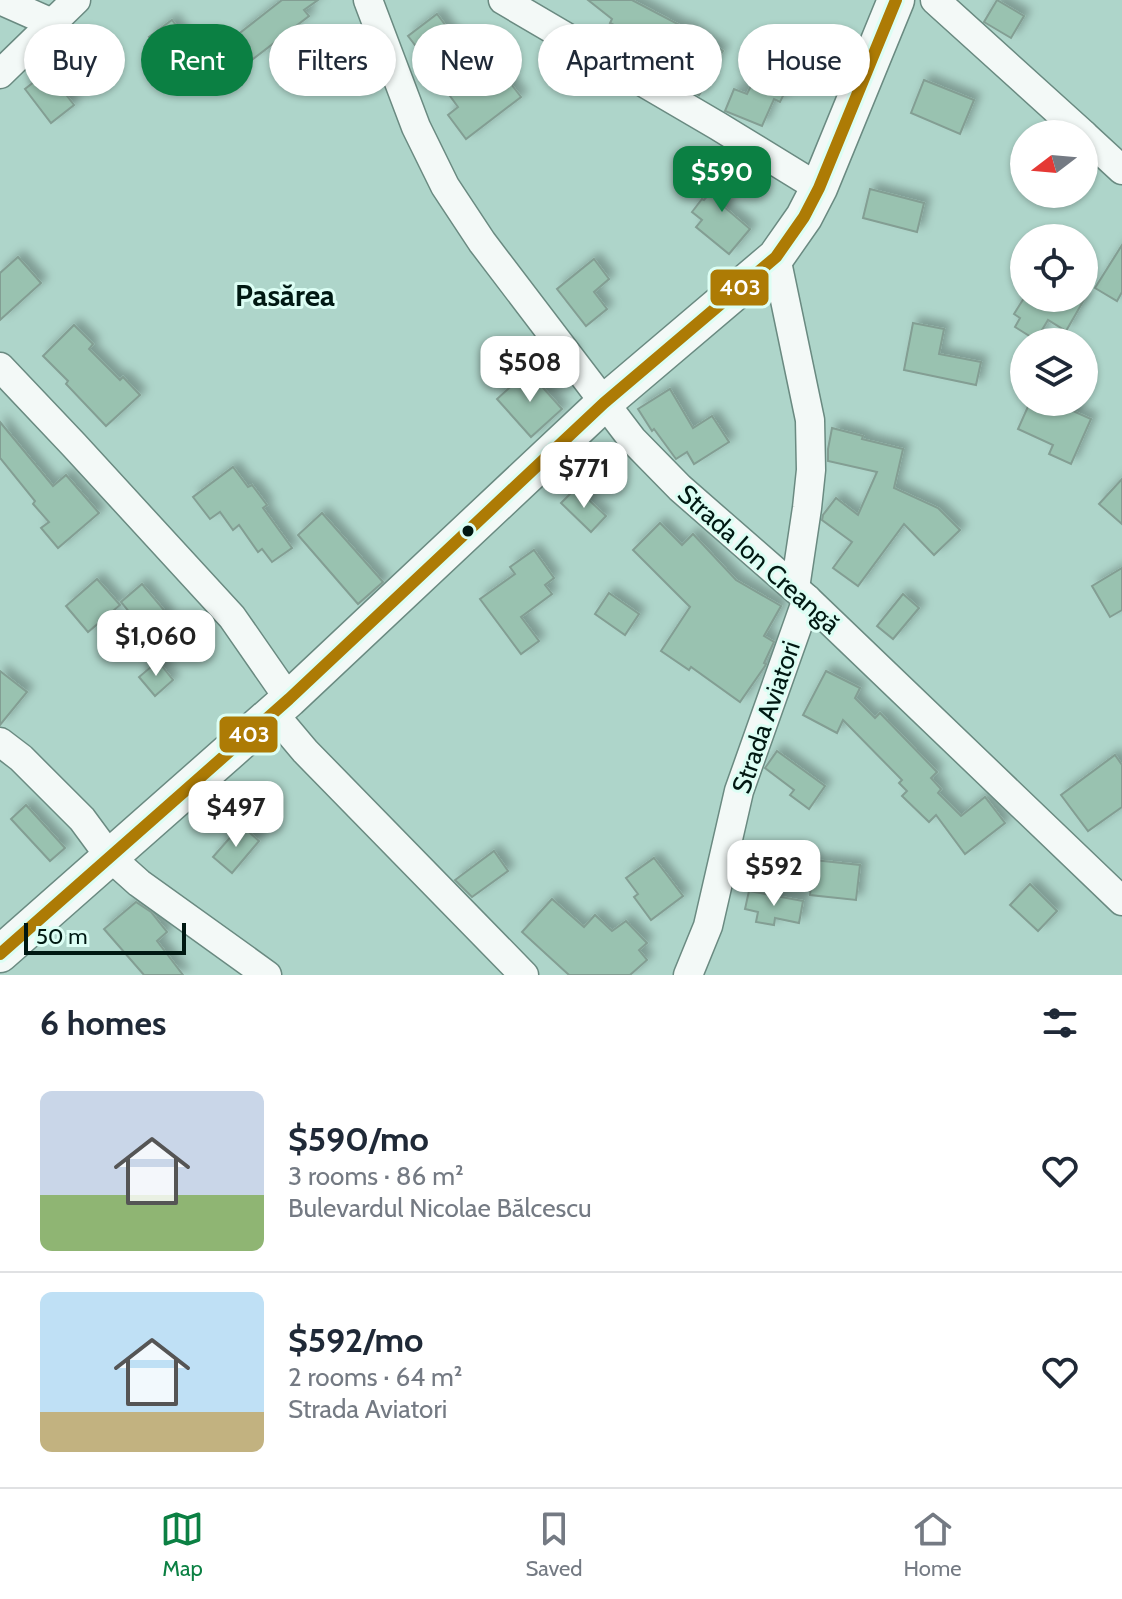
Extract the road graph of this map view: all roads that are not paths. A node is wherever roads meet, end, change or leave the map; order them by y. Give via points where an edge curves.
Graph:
1 (0, 0) edge
2 (76, 0) edge
3 (368, 0) edge
4 (503, 0) edge
5 (896, 0) edge
6 (935, 0) edge
7 (52, 23) junction
8 (0, 74) edge
9 (1067, 120) edge
10 (1098, 148) edge
11 (1122, 170) edge
12 (819, 188) junction
13 (776, 257) junction
14 (0, 367) edge
15 (604, 403) junction
16 (801, 593) junction
17 (281, 706) junction
18 (0, 742) edge
19 (110, 857) junction
20 (1122, 901) edge
21 (0, 954) edge
22 (267, 975) edge
23 (524, 975) edge
24 (688, 975) edge

1 - 7 street
2 - 7 street
3 - 15 street, Strada Ion Creangă via 416,127 445,186
4 - 12 street
5 - 12 main road
6 - 9 street
7 - 8 street
10 - 11 street
12 - 13 main road
13 - 15 main road
13 - 16 street, Strada Aviatori via 810,420
14 - 17 street via 232,617
15 - 16 street, Strada Ion Creangă via 680,488
15 - 17 main road
16 - 20 street, Strada Ion Creangă
16 - 24 street, Strada Aviatori via 739,791 708,926
17 - 19 main road
17 - 23 street via 305,751
18 - 19 street via 82,819
19 - 21 main road
19 - 22 street

